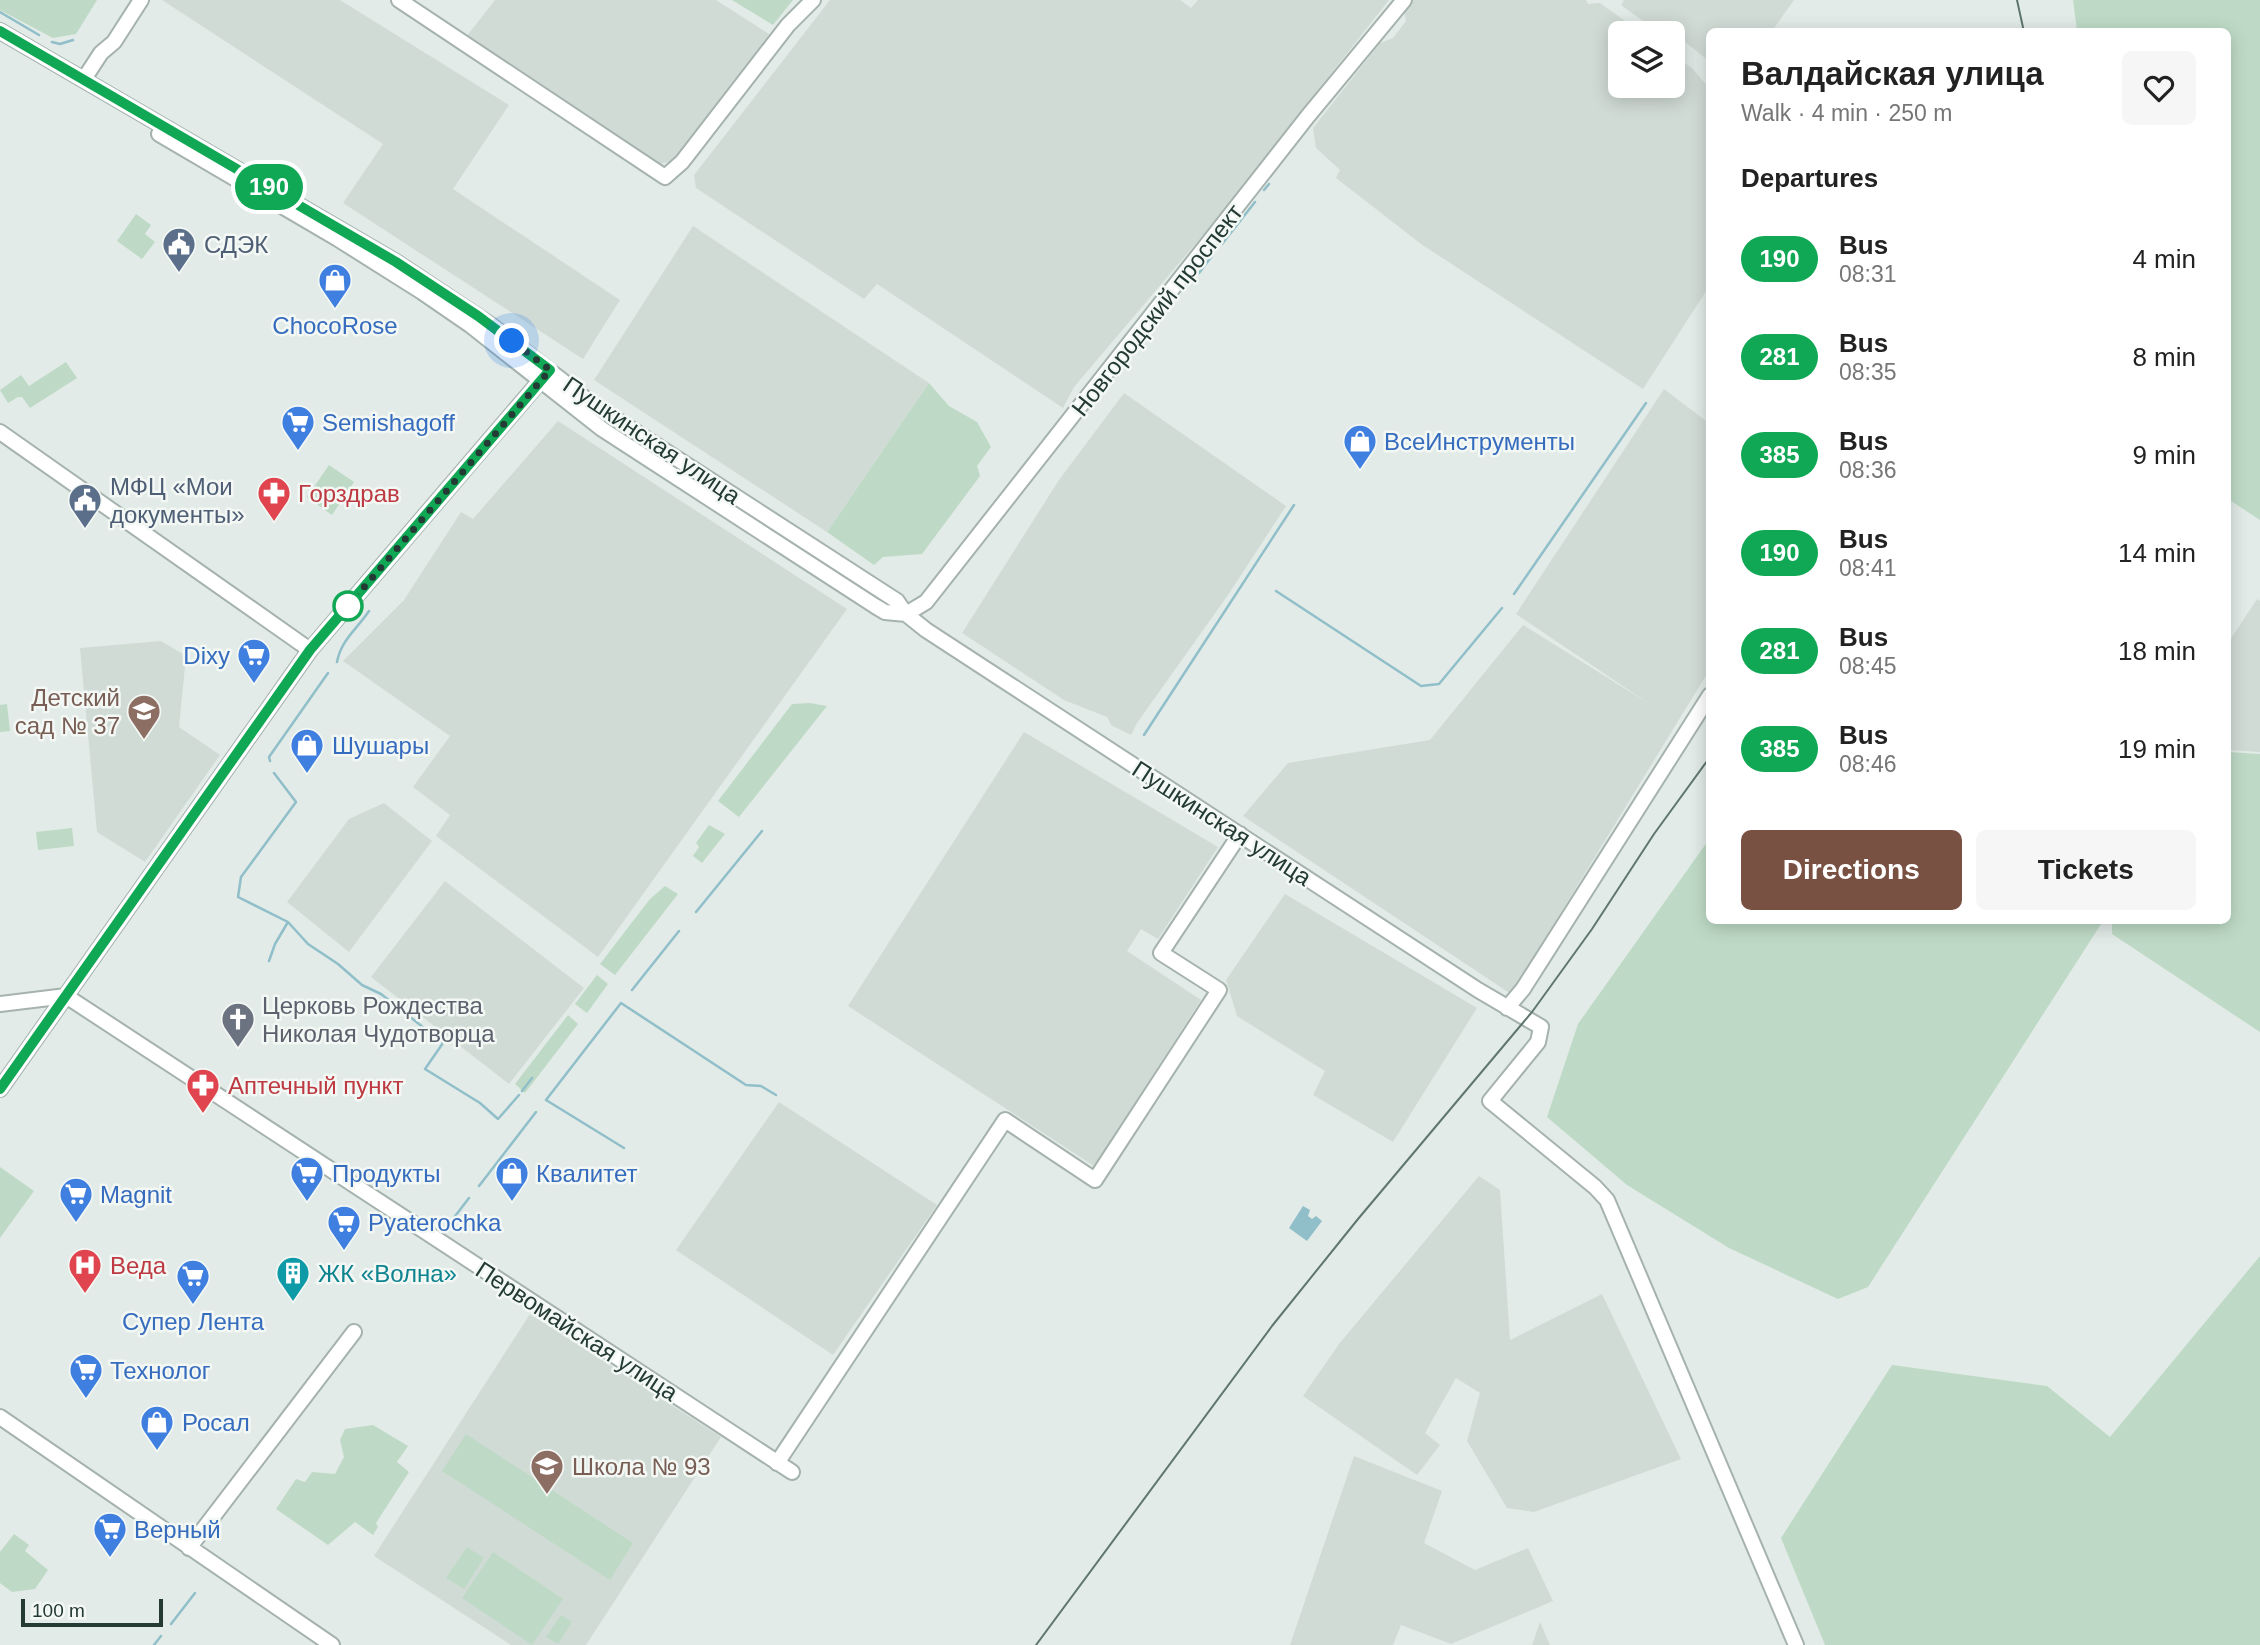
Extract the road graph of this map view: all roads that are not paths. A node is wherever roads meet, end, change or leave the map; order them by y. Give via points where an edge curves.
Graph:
1 (141, 0) edge
2 (399, 0) edge
3 (813, 0) edge
4 (1404, 0) edge
5 (0, 32) edge
6 (0, 42) edge
7 (84, 79) junction
8 (545, 376) junction
9 (0, 432) edge
10 (906, 614) junction
11 (310, 650) junction
12 (1706, 701) edge
13 (1240, 834) junction
14 (66, 996) junction
15 (0, 1004) edge
16 (1507, 1008) junction
17 (0, 1089) edge
18 (354, 1332) dead end
19 (0, 1417) edge
20 (777, 1462) junction
21 (792, 1472) dead end
22 (189, 1549) junction
23 (332, 1645) edge
24 (1796, 1645) edge

1 - 7 street
2 - 3 street via 665,177
4 - 10 street, Новгородский проспект via 926,602
5 - 7 street, Пушкинская улица
6 - 8 street, Пушкинская улица via 377,263
7 - 8 street, Пушкинская улица via 396,262 478,316
8 - 10 street, Пушкинская улица via 897,601
8 - 11 street
9 - 11 street
10 - 13 street, Пушкинская улица
11 - 14 street
12 - 16 street
13 - 16 street, Пушкинская улица
13 - 20 street via 1161,953 1219,990 1095,1180 1005,1119
14 - 15 street
14 - 17 street
14 - 20 street, Первомайская улица
16 - 24 street, Пушкинская улица via 1541,1027 1538,1042 1490,1101 1607,1200
18 - 22 street
19 - 22 street
20 - 21 street, Первомайская улица
22 - 23 street

